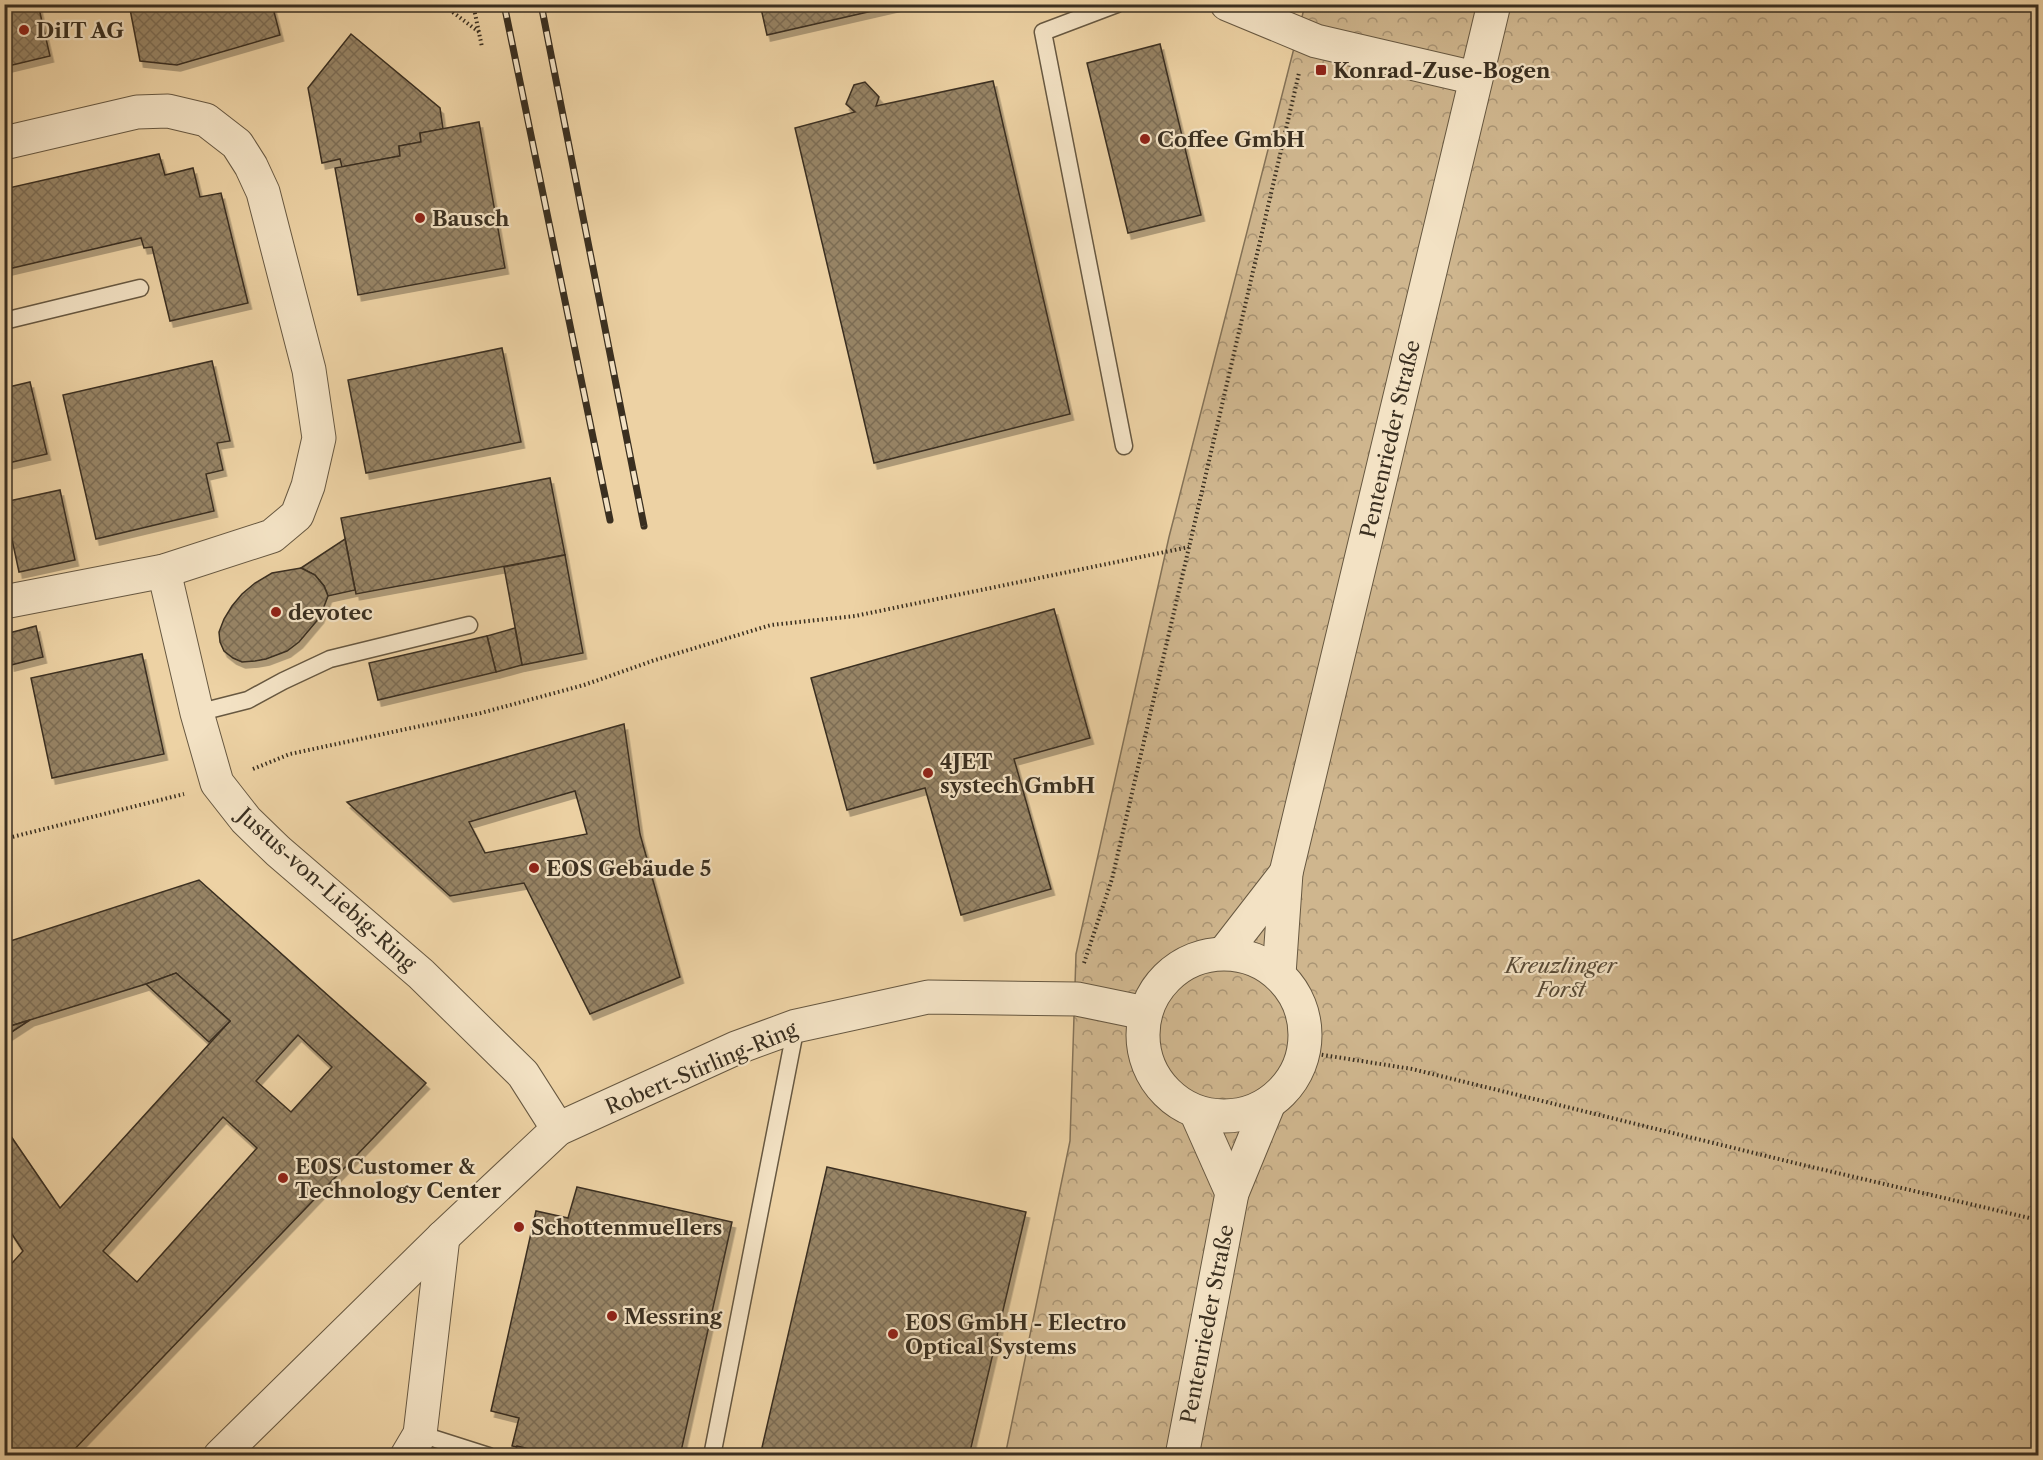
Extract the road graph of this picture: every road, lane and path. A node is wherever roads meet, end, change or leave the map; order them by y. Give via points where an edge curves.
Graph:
1 (442, 4) edge
2 (472, 4) edge
3 (1117, 4) edge
4 (1227, 4) edge
5 (1494, 4) edge
6 (479, 33) junction
7 (1316, 41) junction
8 (482, 47) dead end
9 (1475, 78) junction
10 (4, 143) edge
11 (140, 288) dead end
12 (4, 321) edge
13 (1124, 446) dead end
14 (1189, 547) junction
15 (164, 571) junction
16 (4, 603) edge
17 (469, 625) dead end
18 (197, 713) junction
19 (217, 783) junction
20 (4, 839) edge
21 (1286, 873) junction
22 (1224, 953) junction
23 (1279, 974) junction
24 (1077, 999) junction
25 (1145, 1013) junction
26 (796, 1026) junction
27 (1304, 1052) junction
28 (1269, 1103) junction
29 (1196, 1112) junction
30 (558, 1130) junction
31 (1232, 1193) junction
32 (2038, 1220) edge
33 (443, 1237) junction
34 (413, 1445) edge
35 (219, 1455) edge
36 (489, 1455) edge
37 (712, 1455) edge
38 (1182, 1455) edge

1 - 6 path
2 - 6 path
3 - 13 lane via 1043,32
4 - 7 street
5 - 9 street, Pentenrieder Straße
6 - 8 path
7 - 9 street
7 - 14 path via 1297,76
9 - 21 street, Pentenrieder Straße
10 - 15 street via 138,112 168,111 206,120 237,144 263,192 309,370 318,438 308,486 297,515 272,536
11 - 12 lane
14 - 19 path via 855,616 771,625 584,685 481,713 290,754
14 - 24 path via 1112,879 1085,956
15 - 16 street
15 - 18 street, Justus-von-Liebig-Ring
17 - 18 lane via 330,659 248,700
18 - 19 street, Justus-von-Liebig-Ring
19 - 20 path
19 - 30 street, Justus-von-Liebig-Ring via 262,836 420,974 523,1074
21 - 22 street, Pentenrieder Straße
21 - 23 street, Pentenrieder Straße
22 - 23 street, Pentenrieder Straße via 1253,959
22 - 25 street, Pentenrieder Straße via 1198,957 1175,970 1156,989
23 - 27 street, Pentenrieder Straße via 1296,996 1305,1024
24 - 25 street, Robert-Stirling-Ring
24 - 26 street, Robert-Stirling-Ring via 928,998
25 - 29 street, Pentenrieder Straße via 1144,1053 1157,1083 1174,1101
26 - 30 street, Robert-Stirling-Ring via 736,1048
26 - 37 lane
27 - 28 street, Pentenrieder Straße via 1286,1089
27 - 32 path via 1412,1069
28 - 29 street, Pentenrieder Straße via 1246,1114 1221,1117
28 - 31 street, Pentenrieder Straße
29 - 31 street
30 - 33 street, Robert-Stirling-Ring
31 - 38 street, Pentenrieder Straße
33 - 34 street
33 - 35 street, Robert-Stirling-Ring
34 - 36 lane

